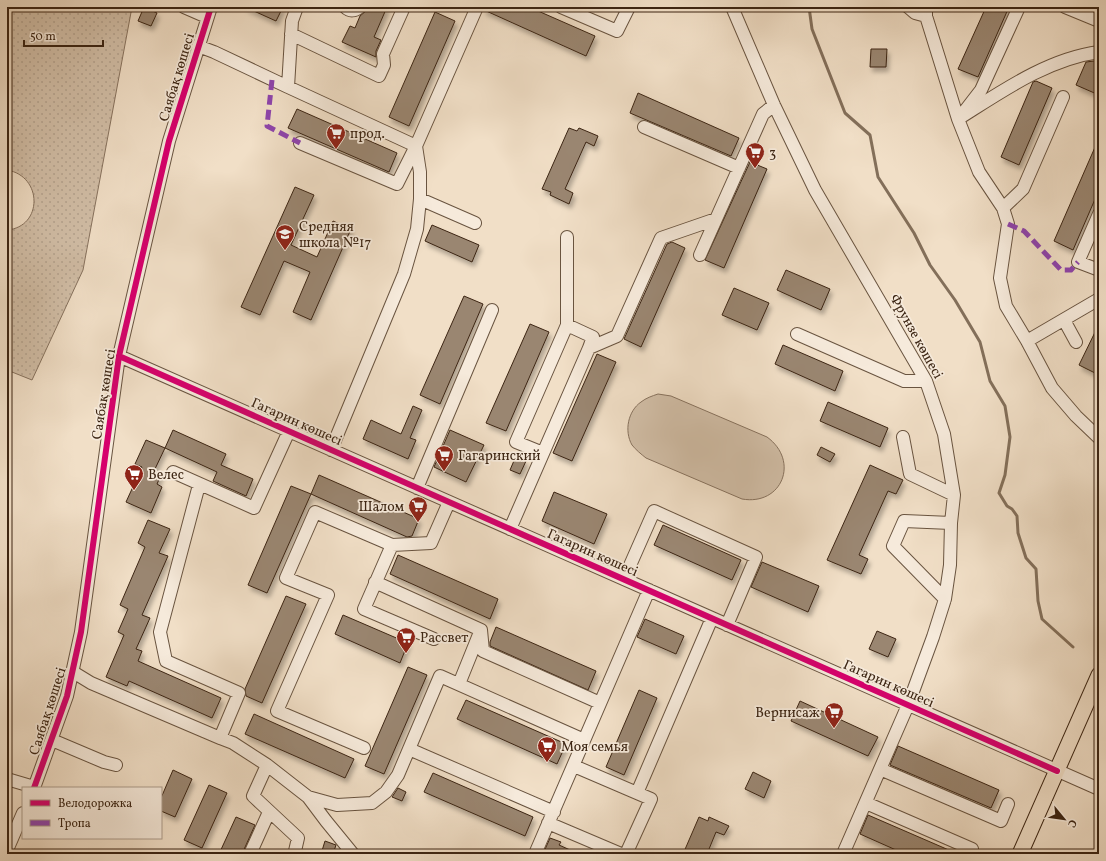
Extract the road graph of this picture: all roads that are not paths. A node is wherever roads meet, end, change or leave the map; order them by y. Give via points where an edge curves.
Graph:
1 (184, 7) edge
2 (297, 7) edge
3 (345, 7) edge
4 (360, 7) edge
5 (404, 7) edge
6 (477, 7) edge
7 (560, 7) edge
8 (629, 7) edge
9 (732, 7) edge
10 (908, 7) edge
11 (1019, 7) edge
12 (1065, 7) edge
13 (926, 11) edge
14 (209, 12) edge
15 (1099, 21) edge
16 (291, 34) junction
17 (198, 46) junction
18 (1099, 52) edge
19 (288, 87) junction
20 (1063, 97) dead end
21 (774, 105) junction
22 (958, 119) junction
23 (644, 127) dead end
24 (300, 143) dead end
25 (416, 146) junction
26 (739, 168) junction
27 (420, 199) junction
28 (1003, 208) junction
29 (1099, 214) edge
30 (716, 219) junction
31 (475, 223) dead end
32 (567, 237) dead end
33 (700, 254) dead end
34 (1099, 270) edge
35 (1099, 299) edge
36 (492, 310) dead end
37 (1064, 320) junction
38 (567, 325) junction
39 (797, 334) dead end
40 (1028, 342) junction
41 (1076, 342) dead end
42 (589, 348) junction
43 (120, 356) junction
44 (926, 381) junction
45 (289, 431) junction
46 (903, 437) dead end
47 (1099, 438) edge
48 (331, 450) junction
49 (543, 453) junction
50 (173, 472) dead end
51 (199, 484) junction
52 (417, 488) junction
53 (954, 495) junction
54 (450, 502) junction
55 (951, 523) junction
56 (510, 529) junction
57 (392, 545) junction
58 (624, 579) junction
59 (375, 582) junction
60 (649, 590) junction
61 (945, 600) junction
62 (712, 618) junction
63 (727, 625) junction
64 (481, 630) junction
65 (434, 639) dead end
66 (73, 672) junction
67 (1099, 675) edge
68 (459, 684) junction
69 (600, 704) junction
70 (908, 705) junction
71 (220, 738) junction
72 (52, 740) junction
73 (584, 740) junction
74 (364, 748) dead end
75 (409, 749) junction
76 (118, 761) dead end
77 (267, 765) junction
78 (574, 766) junction
79 (880, 769) junction
80 (1057, 771) junction
81 (7, 779) edge
82 (31, 787) edge
83 (34, 787) edge
84 (1099, 789) edge
85 (637, 793) junction
86 (308, 797) junction
87 (866, 803) junction
88 (1008, 804) dead end
89 (269, 812) junction
90 (22, 815) edge
91 (551, 817) junction
92 (972, 849) dead end
93 (7, 850) edge
94 (295, 851) dead end
95 (250, 854) edge
96 (353, 854) edge
97 (535, 854) edge
98 (621, 854) edge
99 (626, 854) edge
100 (843, 854) edge
101 (1020, 854) edge

1 - 14 street
2 - 16 street
3 - 4 street via 351,11
5 - 16 street via 383,54 384,65 379,76
6 - 25 street
7 - 8 street via 617,31
9 - 21 street, Фрунзе көшесі
10 - 13 street via 915,13
11 - 22 street via 981,90
12 - 15 street
13 - 22 street
14 - 17 street, Саябақ көшесі
16 - 19 street
17 - 19 street
17 - 43 street, Саябақ көшесі via 168,141
18 - 22 street via 1077,56 1035,73
19 - 25 street
20 - 28 street via 1023,189
21 - 26 street via 763,114
21 - 44 street, Фрунзе көшесі via 816,190
22 - 28 street via 979,172
23 - 26 street
24 - 25 street via 396,184
25 - 27 street via 420,172
26 - 30 street
27 - 31 street
27 - 48 street via 417,229 404,274
28 - 40 street via 1008,224 1000,278 1006,306
29 - 34 street via 1078,262
30 - 33 street
30 - 42 street via 661,238 617,336
32 - 38 street
35 - 37 street
36 - 52 street
37 - 40 street
37 - 41 street
38 - 42 street via 593,337
38 - 49 street via 516,442
39 - 44 street via 904,381
40 - 47 street via 1052,388
42 - 49 street
43 - 45 street, Гагарин көшесі
43 - 66 street, Саябақ көшесі via 81,632
44 - 53 street, Фрунзе көшесі via 944,434
45 - 48 street, Гагарин көшесі
45 - 51 street via 254,508
46 - 53 street via 910,474
48 - 52 street, Гагарин көшесі
49 - 56 street
50 - 51 street
51 - 71 street via 160,632 166,661 239,694
52 - 54 street, Гагарин көшесі
53 - 55 street, Фрунзе көшесі
54 - 56 street, Гагарин көшесі
54 - 57 street via 431,543
55 - 61 street, Фрунзе көшесі via 950,565
55 - 61 street via 904,521 893,546
56 - 58 street, Гагарин көшесі
57 - 59 street
57 - 74 street via 315,512 286,578 328,595 277,711
58 - 60 street, Гагарин көшесі
58 - 63 street via 654,511 756,557
59 - 64 street
59 - 65 street via 364,608
60 - 62 street, Гагарин көшесі
60 - 69 street
61 - 70 street, Фрунзе көшесі
62 - 63 street, Гагарин көшесі
62 - 85 street
63 - 70 street, Гагарин көшесі
64 - 68 street
64 - 69 street via 482,651
66 - 71 street via 92,683
66 - 72 street, Саябақ көшесі
67 - 80 main road
68 - 73 street
68 - 75 street via 440,676
69 - 73 street
70 - 79 street, Фрунзе көшесі
70 - 80 street, Гагарин көшесі
71 - 77 street via 233,743
72 - 76 street via 104,762
72 - 83 street, Саябақ көшесі
73 - 78 street
75 - 86 street via 398,775 386,792 372,803 336,805
75 - 91 street
77 - 86 street
77 - 89 street via 253,796
78 - 85 street
78 - 91 street
79 - 87 street, Фрунзе көшесі
79 - 88 street via 1001,821
80 - 84 street, Гагарин көшесі
80 - 101 main road
81 - 82 street
85 - 99 street via 650,799
86 - 96 street
87 - 92 street
87 - 100 street, Фрунзе көшесі
89 - 94 street via 298,838
89 - 95 street
90 - 93 street
91 - 97 street
91 - 98 street

